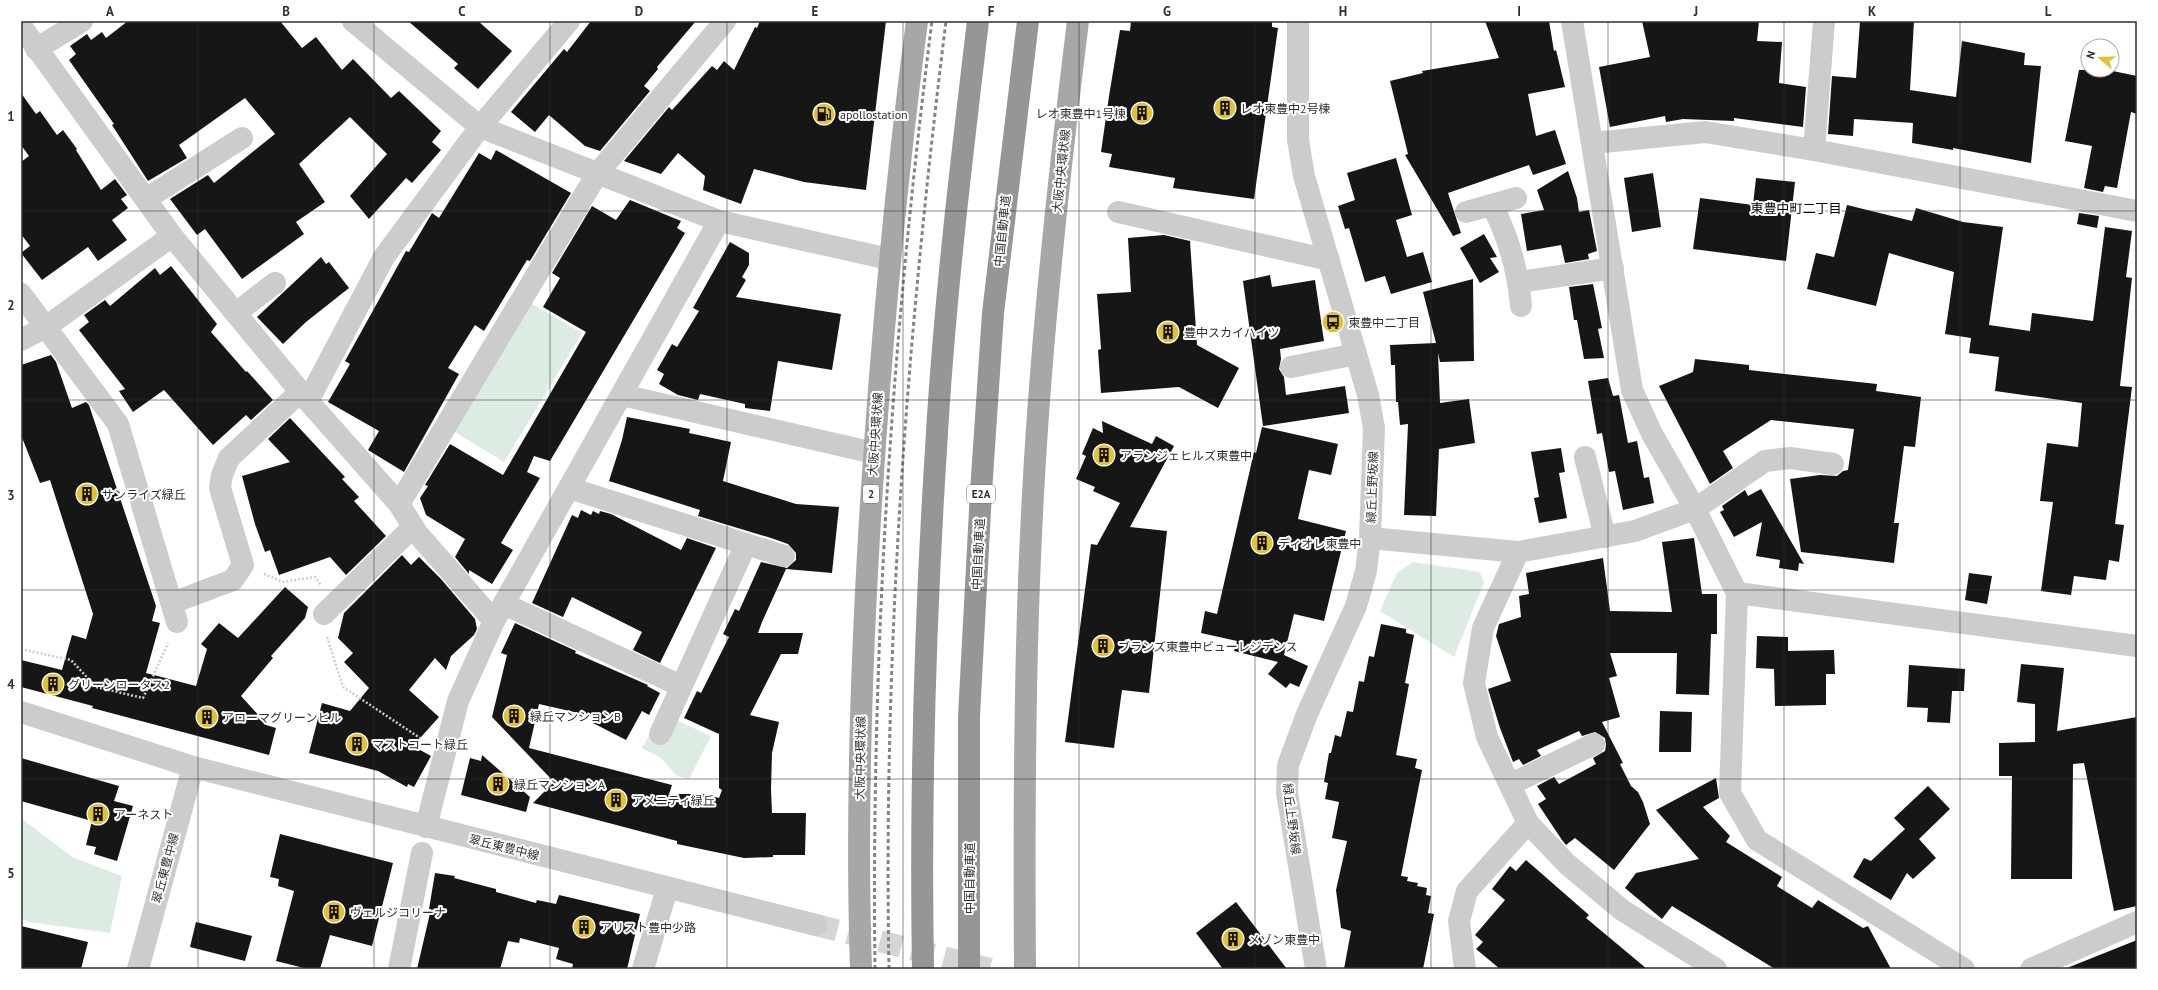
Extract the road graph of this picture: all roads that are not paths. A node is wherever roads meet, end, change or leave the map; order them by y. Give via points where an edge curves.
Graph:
1 (82, 21) edge
2 (353, 21) edge
3 (569, 21) edge
4 (725, 21) edge
5 (916, 21) edge
6 (978, 21) edge
7 (1028, 21) edge
8 (1078, 21) edge
9 (1298, 21) edge
10 (1572, 21) edge
11 (1824, 21) edge
12 (21, 26) edge
13 (36, 49) junction
14 (480, 127) junction
15 (242, 138) dead end
16 (1593, 143) junction
17 (1814, 150) junction
18 (597, 174) junction
19 (1516, 198) dead end
20 (146, 199) junction
21 (1492, 205) junction
22 (1118, 212) dead end
23 (1466, 212) dead end
24 (2137, 212) edge
25 (719, 221) junction
26 (172, 236) junction
27 (889, 259) junction
28 (1329, 260) junction
29 (1613, 268) junction
30 (1519, 282) junction
31 (275, 283) dead end
32 (21, 294) edge
33 (1521, 306) dead end
34 (236, 313) junction
35 (46, 326) junction
36 (21, 340) edge
37 (1356, 354) junction
38 (1292, 367) dead end
39 (622, 395) junction
40 (304, 396) junction
41 (874, 453) junction
42 (1585, 457) dead end
43 (1833, 464) dead end
44 (569, 488) junction
45 (399, 504) junction
46 (1695, 509) junction
47 (413, 527) junction
48 (1604, 537) junction
49 (1370, 538) junction
50 (746, 544) junction
51 (1518, 552) junction
52 (784, 556) dead end
53 (1737, 593) junction
54 (499, 613) junction
55 (324, 614) road end
56 (2137, 646) edge
57 (681, 686) junction
58 (21, 712) edge
59 (660, 734) dead end
60 (1594, 744) dead end
61 (193, 767) junction
62 (1511, 784) junction
63 (1528, 823) junction
64 (426, 827) junction
65 (422, 852) dead end
66 (667, 889) junction
67 (2137, 922) edge
68 (816, 925) tunnel mouth
69 (138, 969) edge
70 (399, 969) edge
71 (643, 969) edge
72 (861, 969) edge
73 (923, 969) edge
74 (969, 969) edge
75 (1025, 969) edge
76 (1316, 969) edge
77 (1465, 969) edge
78 (1716, 969) edge
79 (1964, 969) edge
80 (2031, 969) edge

1 - 13 street
2 - 14 street
3 - 14 street
4 - 18 street
5 - 27 main road, 大阪中央環状線 / 2
6 - 73 highway via 953,245 936,448 923,749
7 - 74 highway, 中国自動車道 / E2A via 993,313 981,500 969,716
8 - 75 main road, 大阪中央環状線 via 1044,339 1030,557 1024,821
9 - 28 street, 緑丘上野坂線 via 1298,140 1304,176
10 - 16 street
11 - 17 street
12 - 13 street
13 - 20 street
14 - 18 street
14 - 40 street via 384,257
15 - 20 street
16 - 17 street via 1705,132
16 - 29 street
17 - 24 street
18 - 25 street
18 - 45 street
19 - 21 street
20 - 26 street
21 - 23 street
21 - 30 street via 1502,224
22 - 28 street
25 - 27 street
25 - 39 street
26 - 34 street
26 - 35 street
27 - 41 main road, 大阪中央環状線 / 2
28 - 37 street, 緑丘上野坂線
29 - 30 street
29 - 46 street via 1632,390 1652,434
30 - 33 street
31 - 34 street
32 - 35 street
34 - 40 street
35 - 36 street
35 - 40 street via 118,424 174,613 232,580 243,565 220,488 222,475 229,458
37 - 38 street
37 - 49 street, 緑丘上野坂線 via 1374,428
39 - 41 street
39 - 44 street
40 - 45 street
41 - 72 main road, 大阪中央環状線 / 2 via 861,716 858,888
42 - 48 street
43 - 46 street via 1790,458 1765,460
44 - 50 street
44 - 54 street
45 - 47 street
46 - 48 street via 1635,531
46 - 53 street
47 - 54 street
47 - 55 street
48 - 51 street
49 - 51 street
49 - 76 street, 緑丘上野坂線 via 1366,571 1356,606 1307,714 1288,765 1287,793
50 - 52 street
50 - 57 street
51 - 62 street via 1483,628 1474,683 1487,737
53 - 56 street
53 - 79 street via 1730,794 1757,840
54 - 57 street
54 - 64 street via 458,702
57 - 59 street
58 - 61 street, 翠丘東豊中線
60 - 62 street
61 - 64 street, 翠丘東豊中線
61 - 69 street, 翠丘東豊中線
62 - 63 street
63 - 77 street via 1467,891 1459,921
63 - 78 street via 1567,864 1622,910
64 - 66 street, 翠丘東豊中線
65 - 70 street
66 - 68 street, 翠丘東豊中線
66 - 71 street
67 - 80 street

